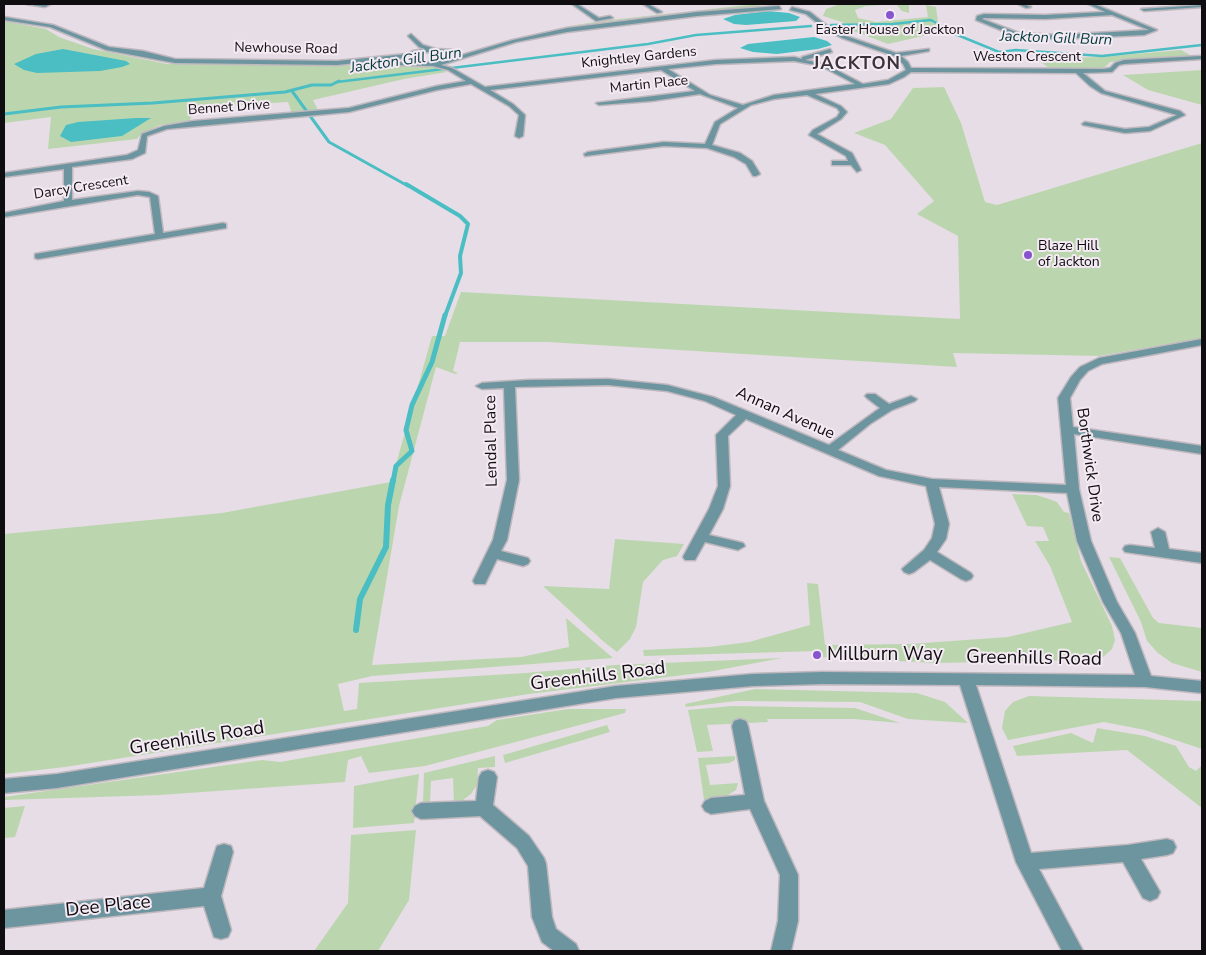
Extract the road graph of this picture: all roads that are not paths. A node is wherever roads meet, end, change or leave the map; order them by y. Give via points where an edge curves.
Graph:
1 (28, 4) edge
2 (49, 4) edge
3 (574, 4) edge
4 (645, 4) edge
5 (747, 4) edge
6 (769, 4) edge
7 (1020, 4) edge
8 (1090, 4) edge
9 (713, 6) dead end
10 (753, 6) edge
11 (809, 6) edge
12 (1202, 7) edge
13 (779, 8) junction
14 (1028, 8) dead end
15 (1144, 8) dead end
16 (659, 12) junction
17 (1112, 13) junction
18 (4, 18) edge
19 (411, 36) dead end
20 (422, 46) junction
21 (489, 47) junction
22 (438, 50) junction
23 (445, 50) junction
24 (927, 50) dead end
25 (830, 51) dead end
26 (414, 52) junction
27 (1192, 54) dead end
28 (896, 55) junction
29 (408, 56) junction
30 (1202, 58) edge
31 (456, 59) junction
32 (798, 60) junction
33 (370, 61) junction
34 (423, 64) junction
35 (432, 64) junction
36 (661, 68) junction
37 (450, 69) junction
38 (909, 70) junction
39 (1078, 71) junction
40 (472, 82) junction
41 (863, 86) junction
42 (484, 89) junction
43 (701, 92) junction
44 (809, 93) junction
45 (599, 103) dead end
46 (742, 107) junction
47 (1085, 124) dead end
48 (519, 136) dead end
49 (708, 146) junction
50 (588, 154) dead end
51 (835, 163) dead end
52 (68, 165) junction
53 (756, 174) dead end
54 (4, 175) edge
55 (68, 203) junction
56 (4, 215) edge
57 (223, 226) dead end
58 (159, 235) junction
59 (38, 256) dead end
60 (1202, 342) edge
61 (509, 385) junction
62 (482, 386) dead end
63 (871, 396) dead end
64 (912, 399) dead end
65 (888, 408) junction
66 (745, 413) junction
67 (1068, 430) junction
68 (1202, 450) edge
69 (828, 451) junction
70 (932, 484) junction
71 (1073, 488) junction
72 (1158, 532) dead end
73 (701, 537) junction
74 (738, 546) dead end
75 (1130, 549) dead end
76 (929, 553) junction
77 (1163, 553) junction
78 (494, 554) junction
79 (690, 557) dead end
80 (1202, 558) edge
81 (523, 561) dead end
82 (909, 569) dead end
83 (966, 576) dead end
84 (480, 581) dead end
85 (966, 679) junction
86 (1144, 681) junction
87 (1202, 687) edge
88 (740, 726) dead end
89 (488, 777) dead end
90 (4, 786) edge
91 (755, 801) junction
92 (711, 806) dead end
93 (484, 808) junction
94 (421, 811) dead end
95 (1167, 847) dead end
96 (224, 852) dead end
97 (1128, 853) junction
98 (1025, 862) junction
99 (1150, 892) dead end
100 (212, 896) junction
101 (4, 919) edge
102 (221, 930) dead end
103 (569, 951) edge
104 (781, 951) edge
105 (1073, 951) edge

1 - 2 street
3 - 16 street via 598,20
4 - 16 street
5 - 10 street
6 - 10 street
6 - 13 street
7 - 14 street
8 - 17 street
9 - 16 street
10 - 13 street
10 - 21 street via 567,30
11 - 13 street
11 - 28 street via 828,29
12 - 15 street
17 - 17 street via 1154,30 1057,37 1018,35 979,20 984,16
18 - 33 street, Newhouse Road via 51,26 92,44 167,61
19 - 20 street
20 - 22 street
20 - 26 street
21 - 23 street
21 - 31 street
22 - 23 street
22 - 26 street
23 - 31 street via 457,53
24 - 28 street
25 - 32 street, Knightley Gardens
26 - 29 street
27 - 30 street, Weston Crescent
28 - 38 street via 906,62
29 - 33 street, Newhouse Road
29 - 34 street via 410,61
30 - 39 street, Weston Crescent via 1124,62 1112,70
31 - 35 street
31 - 37 street
32 - 36 street, Knightley Gardens via 731,60
32 - 41 street, Knightley Gardens via 823,65
33 - 34 street, Newhouse Road
34 - 35 street, Newhouse Road
35 - 37 street
36 - 42 street, Knightley Gardens
36 - 43 street
37 - 40 street
38 - 39 street, Weston Crescent
38 - 41 street via 889,82
39 - 47 street via 1103,92 1182,115 1150,129 1125,131
40 - 42 street
40 - 52 street, Bennet Drive via 349,110 166,127 144,135 142,151 137,154
41 - 44 street
42 - 48 street via 511,104 522,115
43 - 45 street, Martin Place
43 - 46 street
44 - 46 street
44 - 51 street via 844,112 813,135 849,156 855,166
46 - 49 street via 717,123
49 - 50 street via 664,144
49 - 53 street via 737,156 749,163
52 - 54 street, Bennet Drive
52 - 55 street
55 - 56 street, Darcy Crescent
55 - 58 street, Darcy Crescent via 149,194 154,196
57 - 58 street
58 - 59 street
60 - 67 street, Borthwick Drive via 1099,361 1084,369 1064,398
61 - 62 street, Annan Avenue
61 - 66 street, Annan Avenue via 608,382 667,388 710,399
61 - 78 street, Lendal Place via 513,480
63 - 65 street
64 - 65 street
65 - 69 street
66 - 69 street, Annan Avenue
66 - 73 street via 722,435 724,486
67 - 68 street
67 - 71 street, Borthwick Drive
69 - 70 street, Annan Avenue via 883,473
70 - 71 street, Annan Avenue
70 - 76 street via 942,524 939,539
71 - 86 street, Borthwick Drive via 1084,541 1110,602 1128,633
72 - 77 street
73 - 74 street
73 - 79 street
75 - 77 street
76 - 82 street
76 - 83 street
77 - 80 street
78 - 81 street
78 - 84 street, Lendal Place
85 - 86 street, Greenhills Road
85 - 90 street, Greenhills Road via 754,680 616,692 67,780
85 - 98 street
86 - 87 street, Greenhills Road
88 - 91 street
89 - 93 street
91 - 92 street
91 - 104 street via 790,875 788,921
93 - 94 street
93 - 103 street via 523,842 537,864 542,916 549,934
95 - 97 street
96 - 100 street
97 - 98 street
97 - 99 street
98 - 105 street
100 - 101 street, Dee Place
100 - 102 street

